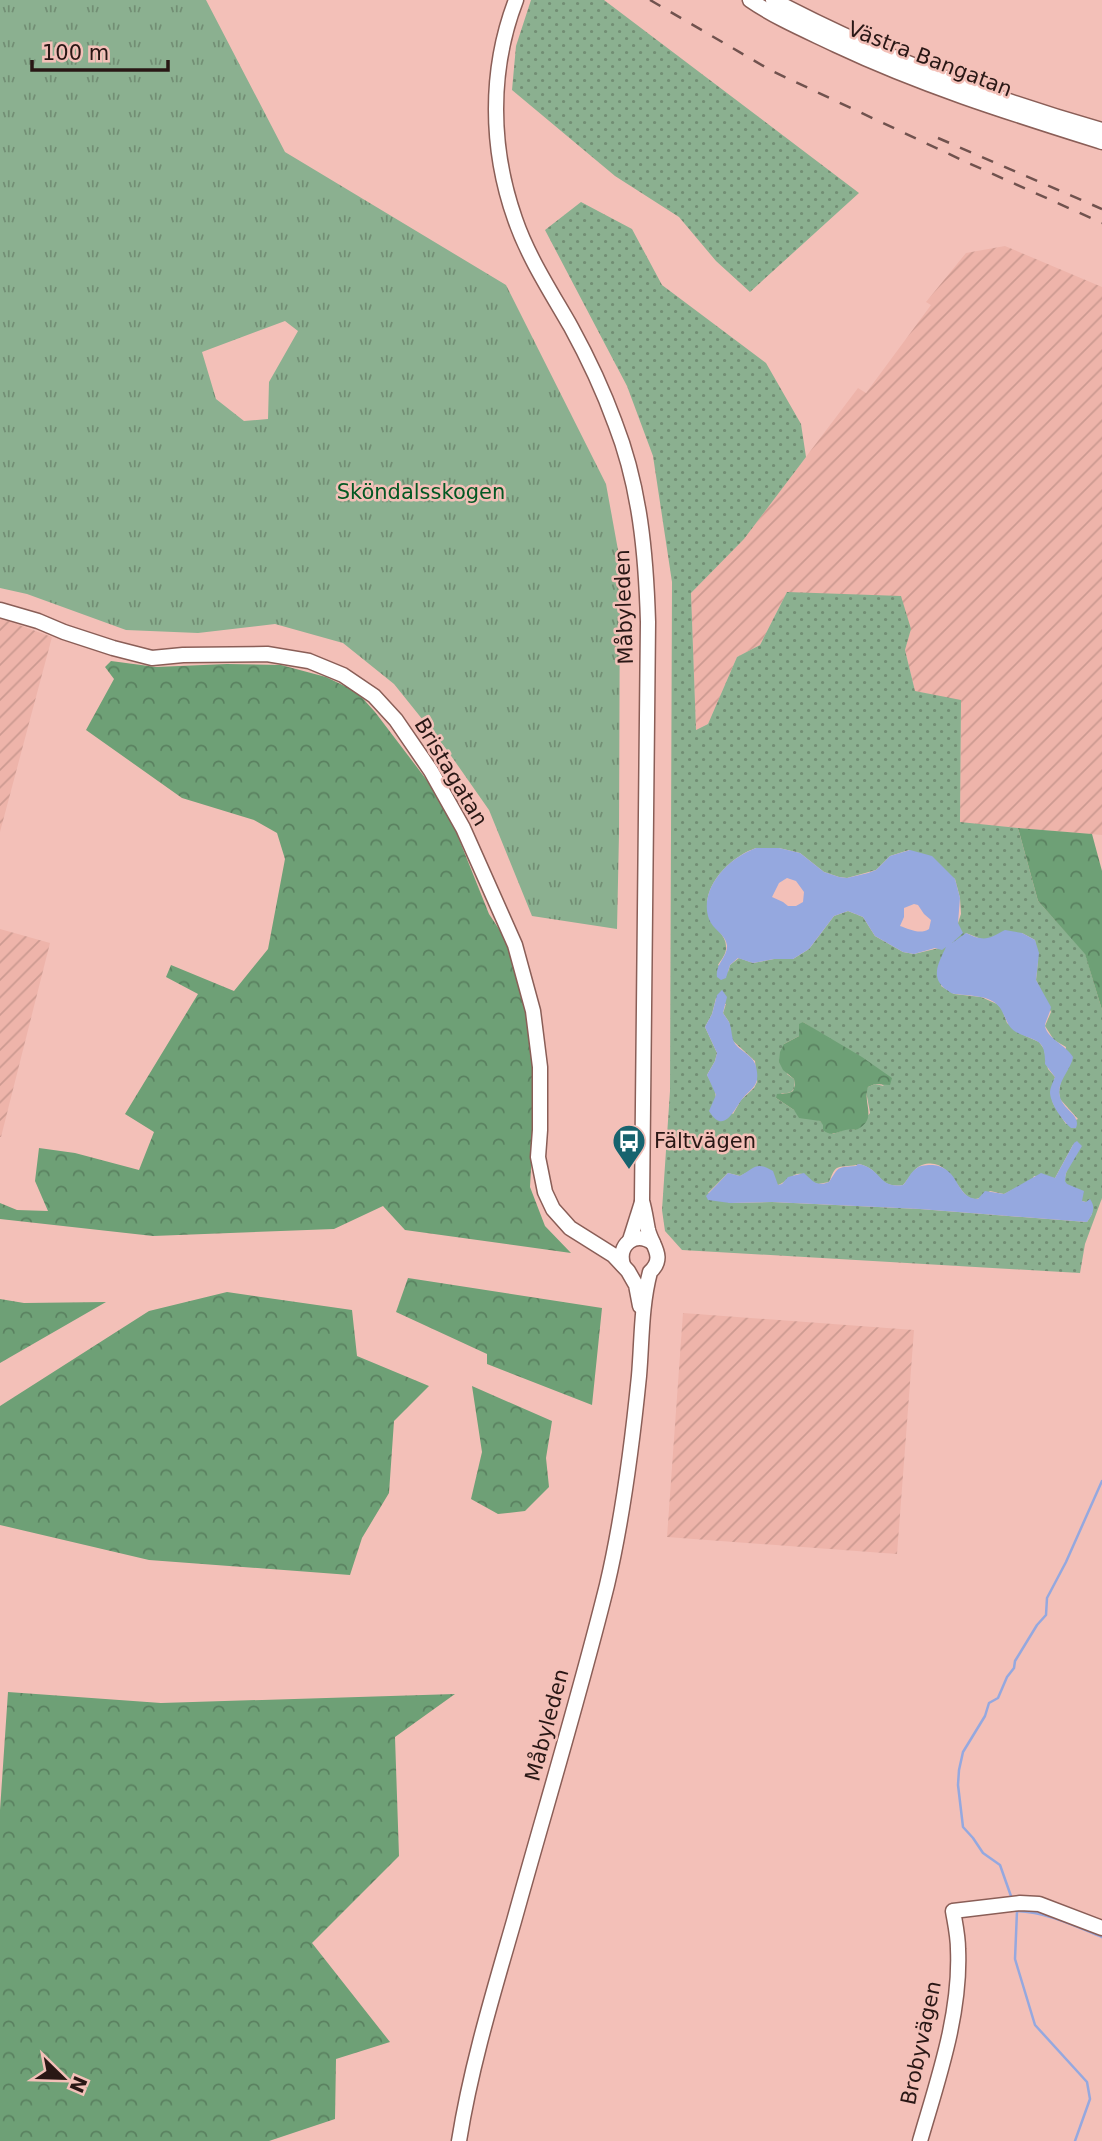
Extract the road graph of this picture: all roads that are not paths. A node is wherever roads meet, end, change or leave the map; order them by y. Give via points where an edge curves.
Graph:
1 (508, 0) edge
2 (516, 0) edge
3 (750, 0) edge
4 (773, 0) edge
5 (502, 41) junction
6 (1102, 130) edge
7 (1102, 142) edge
8 (0, 610) edge
9 (642, 1201) junction
10 (587, 1239) junction
11 (628, 1242) junction
12 (653, 1243) junction
13 (626, 1268) junction
14 (650, 1272) junction
15 (642, 1314) junction
16 (1102, 1928) edge
17 (459, 2141) edge
18 (920, 2141) edge

1 - 5 street, Måbyleden
2 - 5 street, Måbyleden
3 - 7 street, Västra Bangatan via 874,63 957,96
4 - 6 street, Västra Bangatan via 881,53 964,86
5 - 9 street, Måbyleden via 496,107 505,186 527,246 589,361 617,426 644,546 648,634
8 - 10 street, Bristagatan via 152,658 267,654 309,661 343,675 374,696 431,771 463,828 515,945 533,1011 540,1067 540,1177 553,1209
9 - 11 street, Måbyleden
9 - 12 street, Måbyleden
10 - 11 street
10 - 13 street, Bristagatan
11 - 12 street via 638,1237
11 - 13 street, Måbyleden via 621,1258
12 - 14 street, Måbyleden via 658,1255
13 - 14 street via 636,1275
13 - 15 street, Måbyleden via 636,1285
14 - 15 street, Måbyleden
15 - 17 street, Måbyleden via 631,1443 607,1583 482,2032
16 - 18 street, Brobyvägen via 1039,1904 953,1911 958,1948 954,2014

